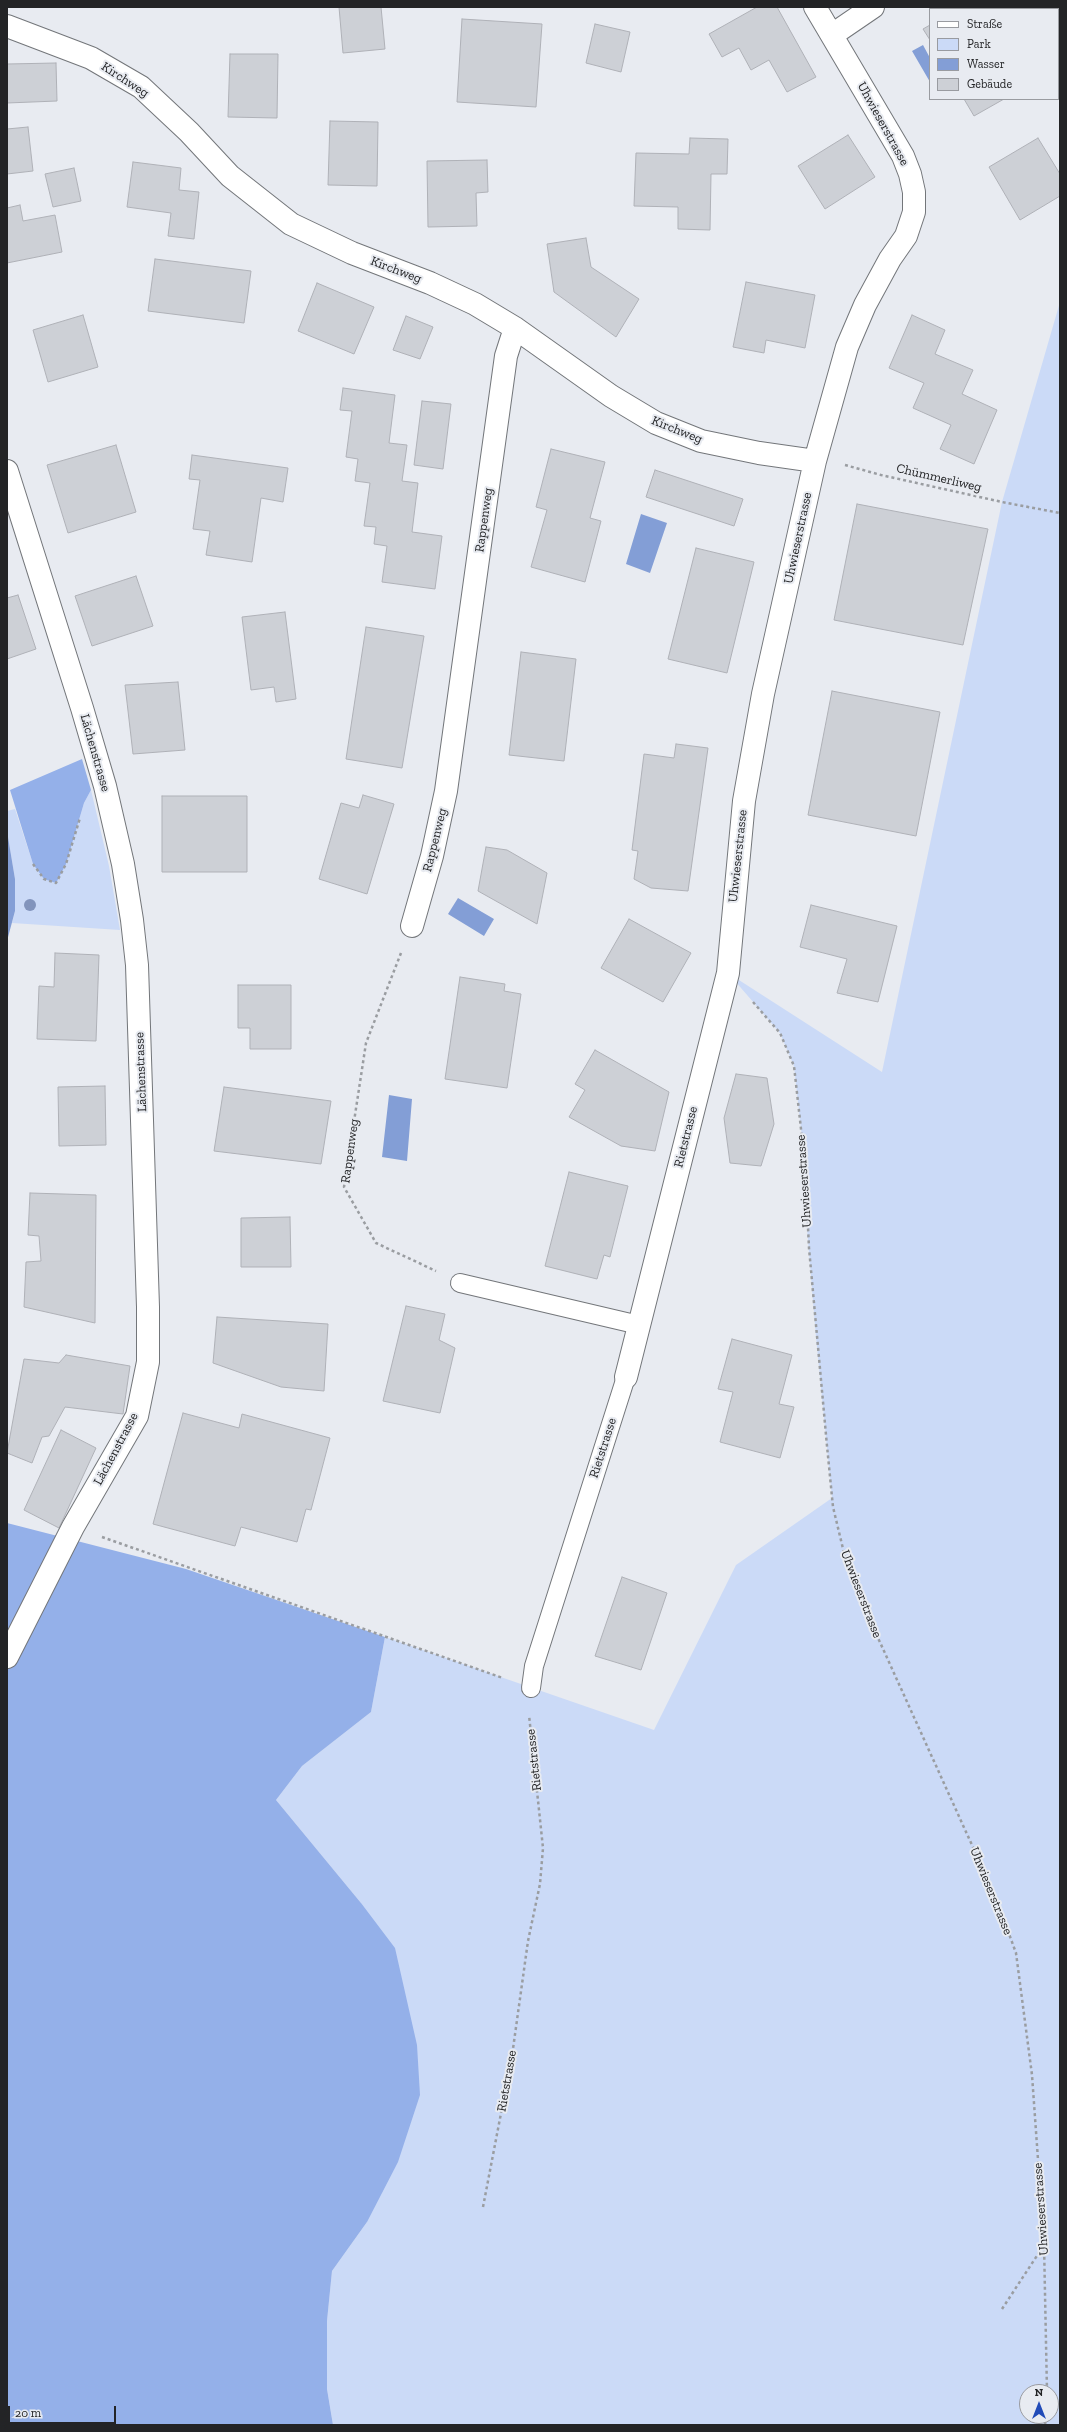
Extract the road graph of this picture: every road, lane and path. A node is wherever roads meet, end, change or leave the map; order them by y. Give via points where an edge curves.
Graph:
1 (815, 7) edge
2 (873, 7) edge
3 (7, 26) edge
4 (832, 35) junction
5 (515, 328) junction
6 (815, 461) junction
7 (7, 471) edge
8 (1060, 513) edge
9 (105, 786) junction
10 (33, 864) dead end
11 (412, 926) joint
12 (728, 973) junction
13 (460, 1283) joint
14 (639, 1325) junction
15 (626, 1377) joint
16 (73, 1527) junction
17 (7, 1657) edge
18 (531, 1688) junction
19 (483, 2207) dead end
20 (1044, 2244) junction
21 (1002, 2309) dead end
22 (1046, 2384) edge

1 - 4 street, Uhwieserstrasse
2 - 4 street
3 - 5 street, Kirchweg via 91,58 141,87 189,132 230,176 291,224 352,253 430,283 475,304
4 - 6 street, Uhwieserstrasse via 903,156 914,192 914,212 906,236 890,259 865,305 847,347
5 - 6 street, Kirchweg via 611,396 656,423 701,441
5 - 11 street, Rappenweg via 506,356 446,791 432,856
6 - 8 path, Chümmerliweg via 836,462 881,475
6 - 12 street, Uhwieserstrasse via 764,694 744,801
7 - 9 street, Lächenstrasse
9 - 10 path via 91,790 84,803 66,864 56,883 44,879
9 - 16 street, Lächenstrasse via 123,864 137,965 148,1362 137,1416
11 - 13 path, Rappenweg via 366,1043 344,1187 376,1243
12 - 14 street, Rietstrasse
12 - 20 path, Uhwieserstrasse via 780,1033 794,1066 805,1165 809,1248 826,1446 834,1507 845,1557 864,1607 996,1898 1016,1953 1032,2075
13 - 14 lane
14 - 15 street, Rietstrasse
15 - 18 lane, Rietstrasse via 534,1666
16 - 17 street, Lächenstrasse
16 - 18 path
18 - 19 path, Rietstrasse via 528,1704 543,1848 540,1884 528,1941 512,2056
20 - 21 path
20 - 22 path, Uhwieserstrasse

